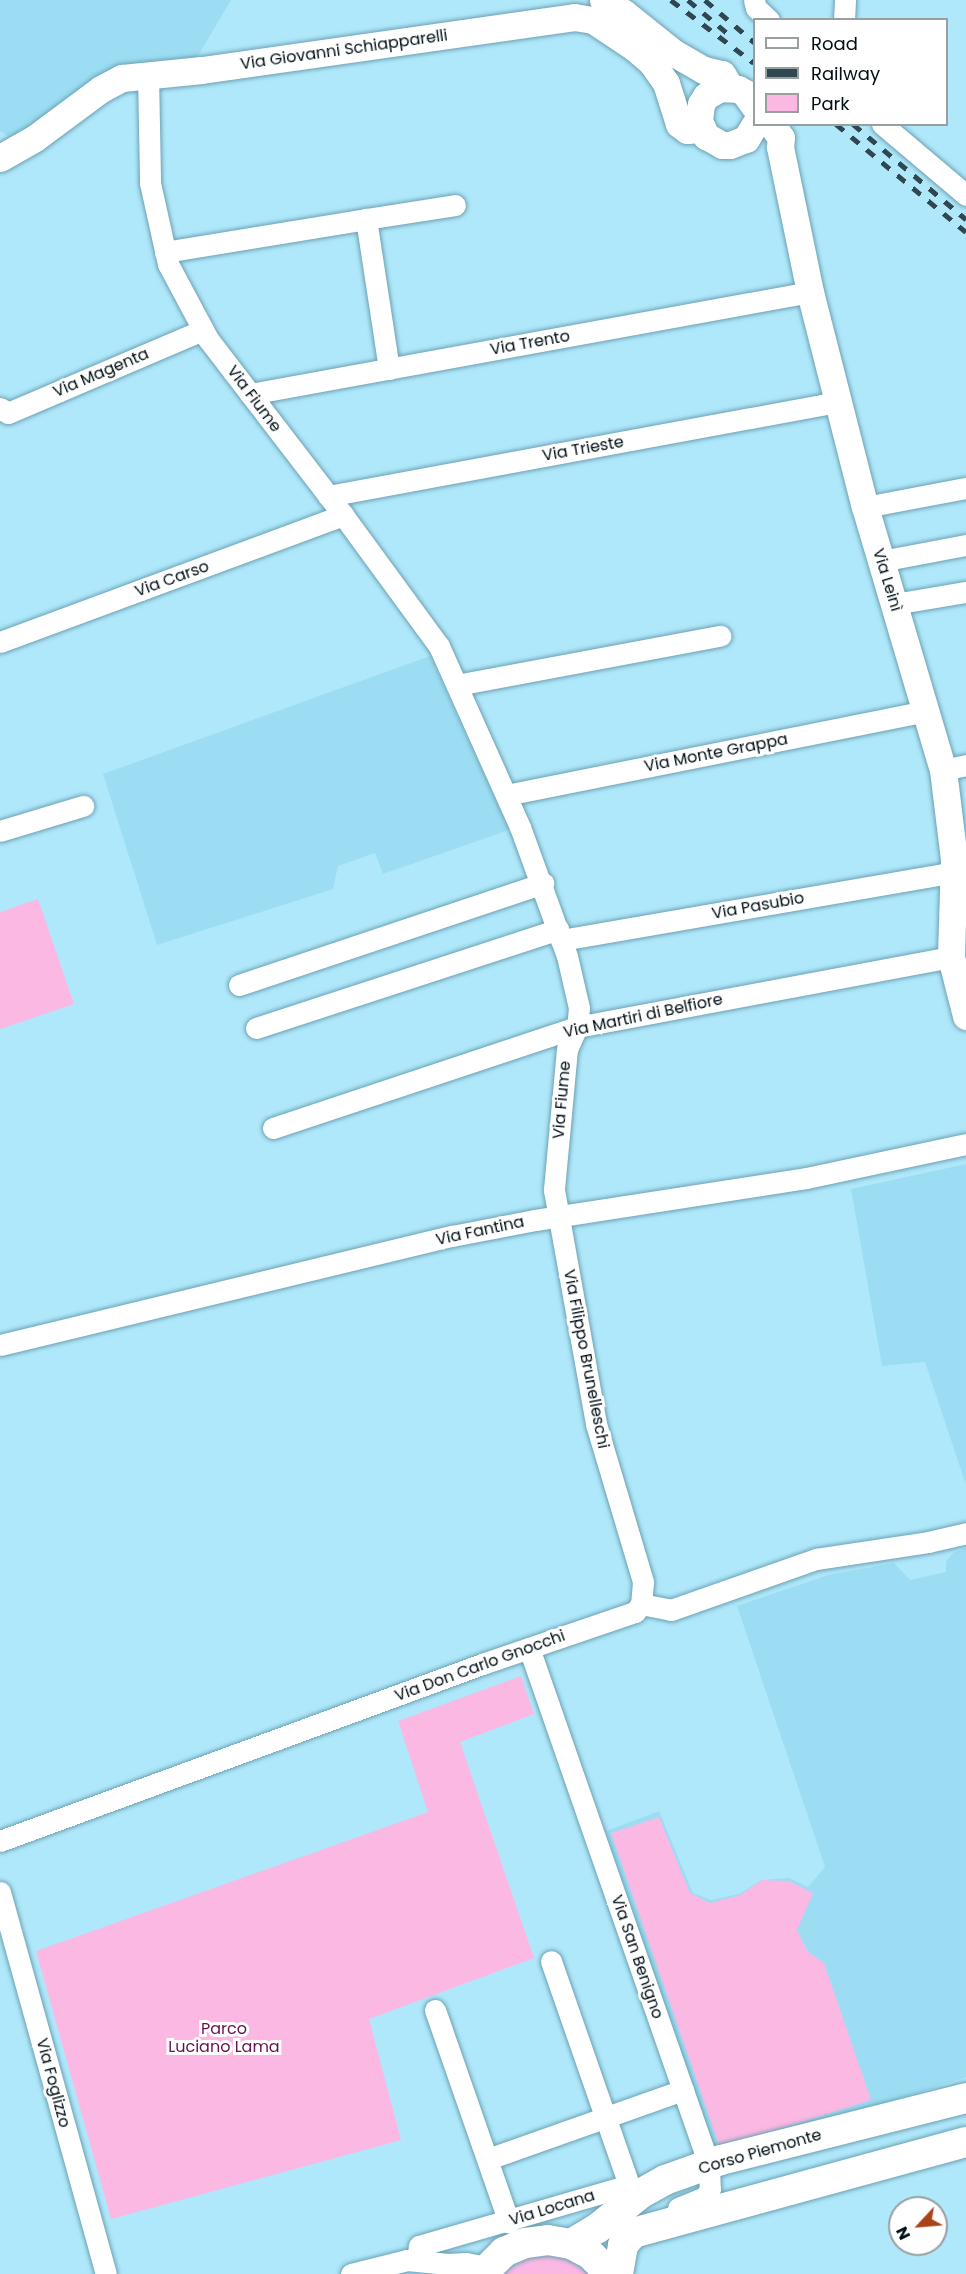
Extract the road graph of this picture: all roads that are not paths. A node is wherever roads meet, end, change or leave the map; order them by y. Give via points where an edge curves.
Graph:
1 (603, 0) edge
2 (754, 0) edge
3 (845, 0) edge
4 (767, 18) edge
5 (844, 18) edge
6 (148, 74) junction
7 (709, 98) junction
8 (753, 105) edge
9 (884, 126) edge
10 (764, 133) edge
11 (0, 158) edge
12 (966, 195) edge
13 (455, 205) dead end
14 (366, 219) junction
15 (165, 252) junction
16 (810, 291) junction
17 (203, 330) junction
18 (389, 369) junction
19 (250, 394) junction
20 (837, 402) junction
21 (0, 408) edge
22 (966, 488) edge
23 (328, 496) junction
24 (865, 507) junction
25 (343, 515) junction
26 (966, 545) edge
27 (881, 561) junction
28 (966, 592) edge
29 (894, 604) junction
30 (720, 636) dead end
31 (0, 642) edge
32 (457, 685) junction
33 (926, 711) junction
34 (955, 768) edge
35 (506, 795) junction
36 (83, 806) dead end
37 (0, 831) edge
38 (954, 872) junction
39 (543, 883) junction
40 (959, 913) edge
41 (560, 934) junction
42 (951, 957) junction
43 (239, 984) dead end
44 (966, 1016) edge
45 (577, 1027) junction
46 (256, 1028) dead end
47 (273, 1128) dead end
48 (966, 1144) edge
49 (559, 1217) junction
50 (0, 1345) edge
51 (966, 1533) edge
52 (641, 1604) junction
53 (529, 1648) junction
54 (0, 1840) edge
55 (0, 1892) edge
56 (551, 1961) dead end
57 (435, 2010) dead end
58 (683, 2090) junction
59 (966, 2098) edge
60 (605, 2117) junction
61 (966, 2142) edge
62 (488, 2159) junction
63 (709, 2165) junction
64 (509, 2222) junction
65 (641, 2230) junction
66 (571, 2244) junction
67 (431, 2266) edge
68 (485, 2271) edge
69 (106, 2274) edge
70 (351, 2274) edge
71 (610, 2274) edge
72 (618, 2274) edge

1 - 7 street via 674,53
2 - 4 street via 756,8
3 - 5 street
6 - 7 street, Via Giovanni Schiapparelli via 202,70 574,17 593,20 635,48 660,73 679,124 687,130
6 - 11 street, Via Giovanni Schiapparelli via 113,81 35,138
6 - 15 street, Via Fiume via 150,183
7 - 8 street via 745,93
7 - 10 street via 713,142 739,143
9 - 12 street
10 - 16 street, Via Leinì
13 - 14 street
14 - 15 street
14 - 18 street
15 - 17 street, Via Fiume
16 - 18 street, Via Trento
16 - 20 street, Via Leinì
17 - 19 street, Via Fiume
17 - 21 street, Via Magenta via 8,413
18 - 19 street, Via Trento
19 - 23 street, Via Fiume
20 - 23 street, Via Trieste
20 - 24 street, Via Leinì
22 - 24 street
23 - 25 street, Via Fiume
24 - 27 street, Via Leinì
25 - 31 street, Via Carso
25 - 32 street, Via Fiume via 439,646
26 - 27 street
27 - 29 street, Via Leinì
28 - 29 street
29 - 33 street, Via Leinì
30 - 32 street
32 - 35 street, Via Fiume
33 - 34 street, Via Leinì
33 - 35 street, Via Monte Grappa
34 - 38 street, Via Leinì
35 - 39 street, Via Fiume
36 - 37 street
38 - 40 street, Via Leinì
38 - 41 street, Via Pasubio
39 - 41 street, Via Fiume
39 - 43 street
40 - 42 street, Via Leinì
41 - 45 street, Via Fiume via 579,1008
41 - 46 street, Via Pasubio
42 - 44 street, Via Leinì
42 - 45 street, Via Martiri di Belfiore
45 - 47 street, Via Martiri di Belfiore
45 - 49 street, Via Fiume via 567,1049 554,1190
48 - 49 street, Via Fantina via 806,1178
49 - 50 street, Via Fantina via 452,1236
49 - 52 street, Via Filippo Brunelleschi via 596,1424 643,1582
51 - 52 street via 816,1559 671,1610
52 - 53 street, Via Don Carlo Gnocchi via 635,1612
53 - 54 street, Via Don Carlo Gnocchi
53 - 58 street, Via San Benigno
55 - 69 street, Via Foglizzo
56 - 60 street, Via Locana
57 - 62 street
58 - 60 street
58 - 63 street, Via San Benigno
59 - 63 main road, Corso Piemonte
60 - 62 street
60 - 64 street, Via Locana via 629,2186
61 - 65 main road
62 - 64 street
63 - 65 street, Via San Benigno via 710,2189 705,2197 654,2214
63 - 66 main road, Corso Piemonte via 654,2185
64 - 67 street, Via Locana via 419,2246
65 - 72 main road via 626,2238 622,2245
66 - 68 main road via 548,2240 525,2243 504,2252
66 - 71 main road via 590,2254
67 - 68 street via 466,2263
67 - 70 street via 393,2263

